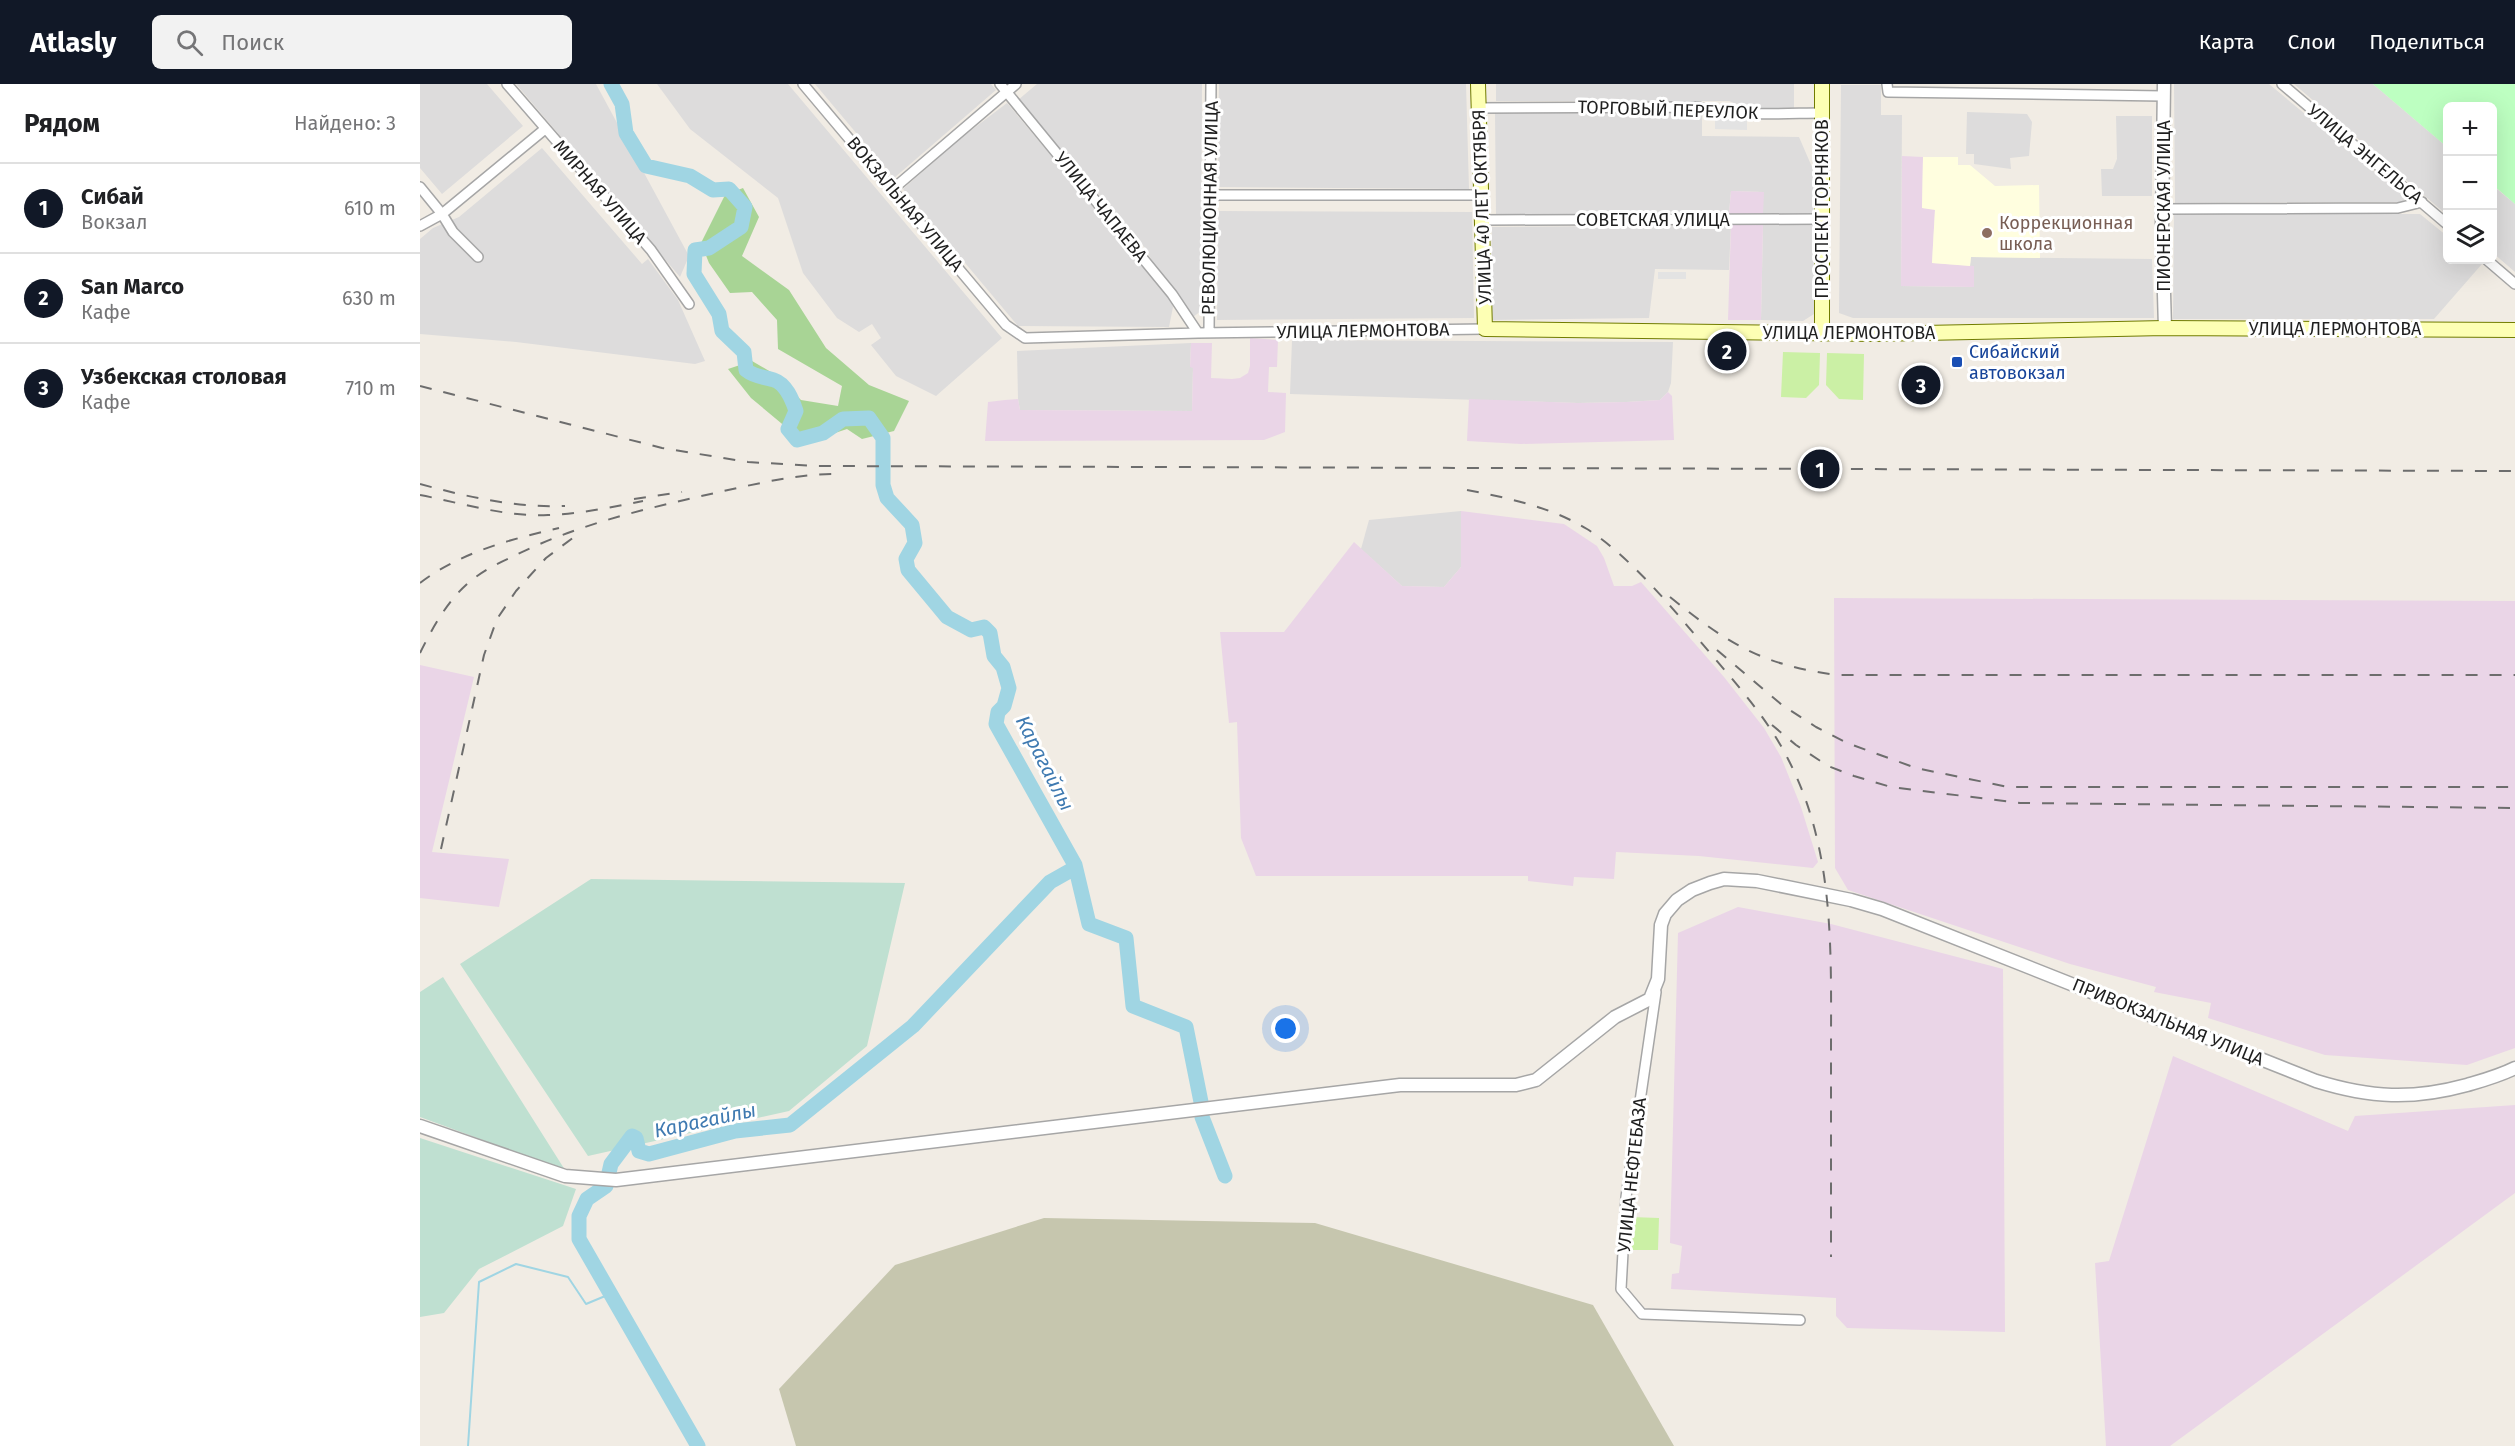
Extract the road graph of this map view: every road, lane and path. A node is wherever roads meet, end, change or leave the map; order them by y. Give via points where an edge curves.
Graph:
1 (507, 84) edge
2 (803, 84) edge
3 (1016, 84) edge
4 (1211, 84) edge
5 (1478, 84) edge
6 (1822, 84) edge
7 (1887, 84) edge
8 (2282, 84) edge
9 (1003, 88) edge
10 (2163, 90) edge
11 (1478, 108) junction
12 (1822, 113) junction
13 (545, 129) junction
14 (420, 187) edge
15 (892, 189) junction
16 (1211, 195) junction
17 (1482, 195) junction
18 (2422, 202) junction
19 (2162, 209) junction
20 (442, 214) junction
21 (1822, 219) junction
22 (1483, 220) junction
23 (2443, 221) edge
24 (420, 226) edge
25 (478, 257) dead end
26 (2492, 264) edge
27 (2515, 284) edge
28 (689, 304) dead end
29 (1006, 325) joint
30 (2164, 328) junction
31 (1485, 329) junction
32 (2515, 330) edge
33 (1209, 332) junction
34 (1198, 333) junction
35 (1822, 334) junction
36 (1658, 979) junction
37 (2515, 1068) edge
38 (420, 1126) edge
39 (1800, 1320) dead end

1 - 13 street, МИРНАЯ УЛИЦА
2 - 15 street, ВОКЗАЛЬНАЯ УЛИЦА
3 - 9 street
4 - 16 street, РЕВОЛЮЦИОННАЯ УЛИЦА
5 - 11 main road, УЛИЦА 40 ЛЕТ ОКТЯБРЯ
6 - 12 main road, ПРОСПЕКТ ГОРНЯКОВ
7 - 10 street via 1888,92
8 - 18 street, УЛИЦА ЭНГЕЛЬСА
9 - 15 street
9 - 34 street, УЛИЦА ЧАПАЕВА via 1172,294
10 - 19 street, ПИОНЕРСКАЯ УЛИЦА
11 - 12 street, ТОРГОВЫЙ ПЕРЕУЛОК via 1698,107
11 - 17 main road, УЛИЦА 40 ЛЕТ ОКТЯБРЯ
12 - 21 main road, ПРОСПЕКТ ГОРНЯКОВ
13 - 20 street
13 - 28 street, МИРНАЯ УЛИЦА via 651,250
14 - 20 street
15 - 29 street, ВОКЗАЛЬНАЯ УЛИЦА
16 - 17 street
16 - 33 street, РЕВОЛЮЦИОННАЯ УЛИЦА
17 - 22 main road, УЛИЦА 40 ЛЕТ ОКТЯБРЯ
18 - 19 street via 2398,208
18 - 23 street, УЛИЦА ЭНГЕЛЬСА
19 - 30 street, ПИОНЕРСКАЯ УЛИЦА
20 - 24 street
20 - 25 street via 453,232
21 - 22 street, СОВЕТСКАЯ УЛИЦА
21 - 35 main road, ПРОСПЕКТ ГОРНЯКОВ
22 - 31 main road, УЛИЦА 40 ЛЕТ ОКТЯБРЯ
26 - 27 street
29 - 34 street, УЛИЦА ЛЕРМОНТОВА via 1026,338
30 - 32 main road, УЛИЦА ЛЕРМОНТОВА
30 - 35 main road, УЛИЦА ЛЕРМОНТОВА
31 - 33 street, УЛИЦА ЛЕРМОНТОВА
31 - 35 main road, УЛИЦА ЛЕРМОНТОВА
33 - 34 street, УЛИЦА ЛЕРМОНТОВА
36 - 37 street, ПРИВОКЗАЛЬНАЯ УЛИЦА via 1661,926 1677,900 1692,890 1724,879 1757,881 1882,909 2343,1089 2372,1095 2443,1092 2501,1076
36 - 38 street via 1650,999 1615,1017 1536,1080 1516,1085 1400,1085 616,1180 565,1176
36 - 39 street, УЛИЦА НЕФТЕБАЗА via 1626,1197 1621,1289 1642,1314

